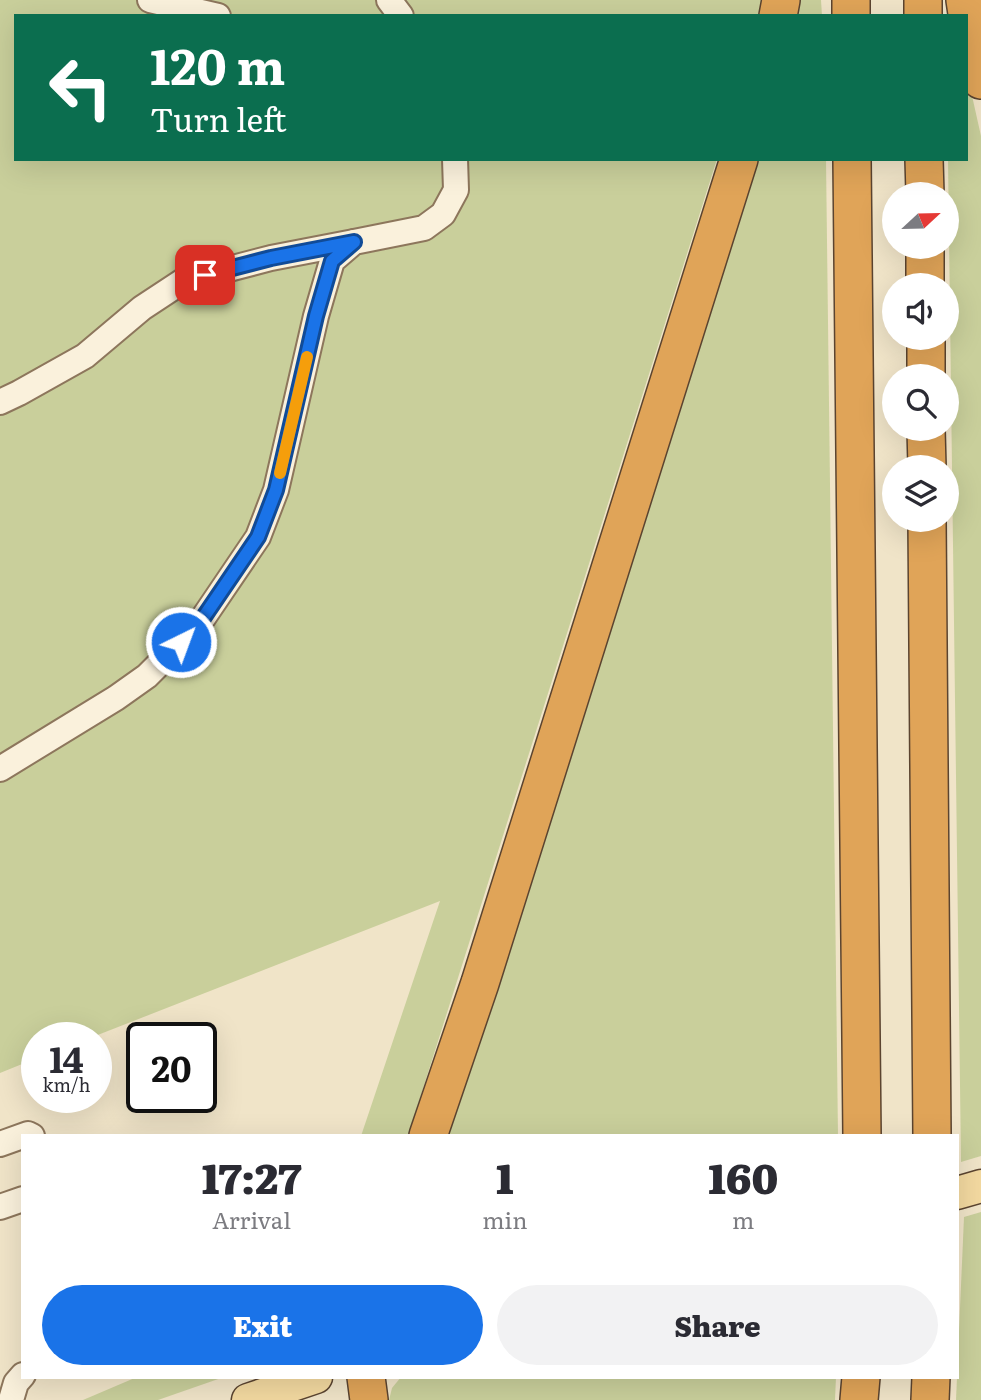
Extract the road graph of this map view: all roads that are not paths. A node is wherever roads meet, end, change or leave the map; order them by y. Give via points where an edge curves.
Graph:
1 (150, 0) edge
2 (210, 14) edge
3 (968, 20) edge
4 (981, 80) edge
5 (455, 161) edge
6 (738, 161) edge
7 (852, 161) edge
8 (924, 161) edge
9 (925, 182) edge
10 (354, 242) junction
11 (0, 402) edge
12 (927, 532) edge
13 (0, 769) edge
14 (429, 1134) edge
15 (862, 1134) edge
16 (932, 1134) edge
17 (21, 1136) edge
18 (0, 1144) edge
19 (981, 1186) edge
20 (959, 1192) edge
21 (21, 1200) edge
22 (0, 1207) edge
23 (21, 1377) edge
24 (310, 1379) edge
25 (366, 1379) edge
26 (861, 1379) edge
27 (931, 1379) edge
28 (11, 1400) edge
29 (248, 1400) edge
30 (369, 1400) edge
31 (859, 1400) edge
32 (930, 1400) edge

1 - 2 lane
3 - 4 highway
5 - 10 lane via 456,190 443,214 424,228
6 - 14 highway
7 - 15 highway
8 - 9 highway
10 - 11 lane via 183,281 85,356
10 - 13 lane via 332,261 276,490 258,537 226,587 199,624 147,676
12 - 16 highway
17 - 18 lane
19 - 20 main road
21 - 22 lane
23 - 28 lane
24 - 29 main road
25 - 30 highway
26 - 31 highway
27 - 32 highway

